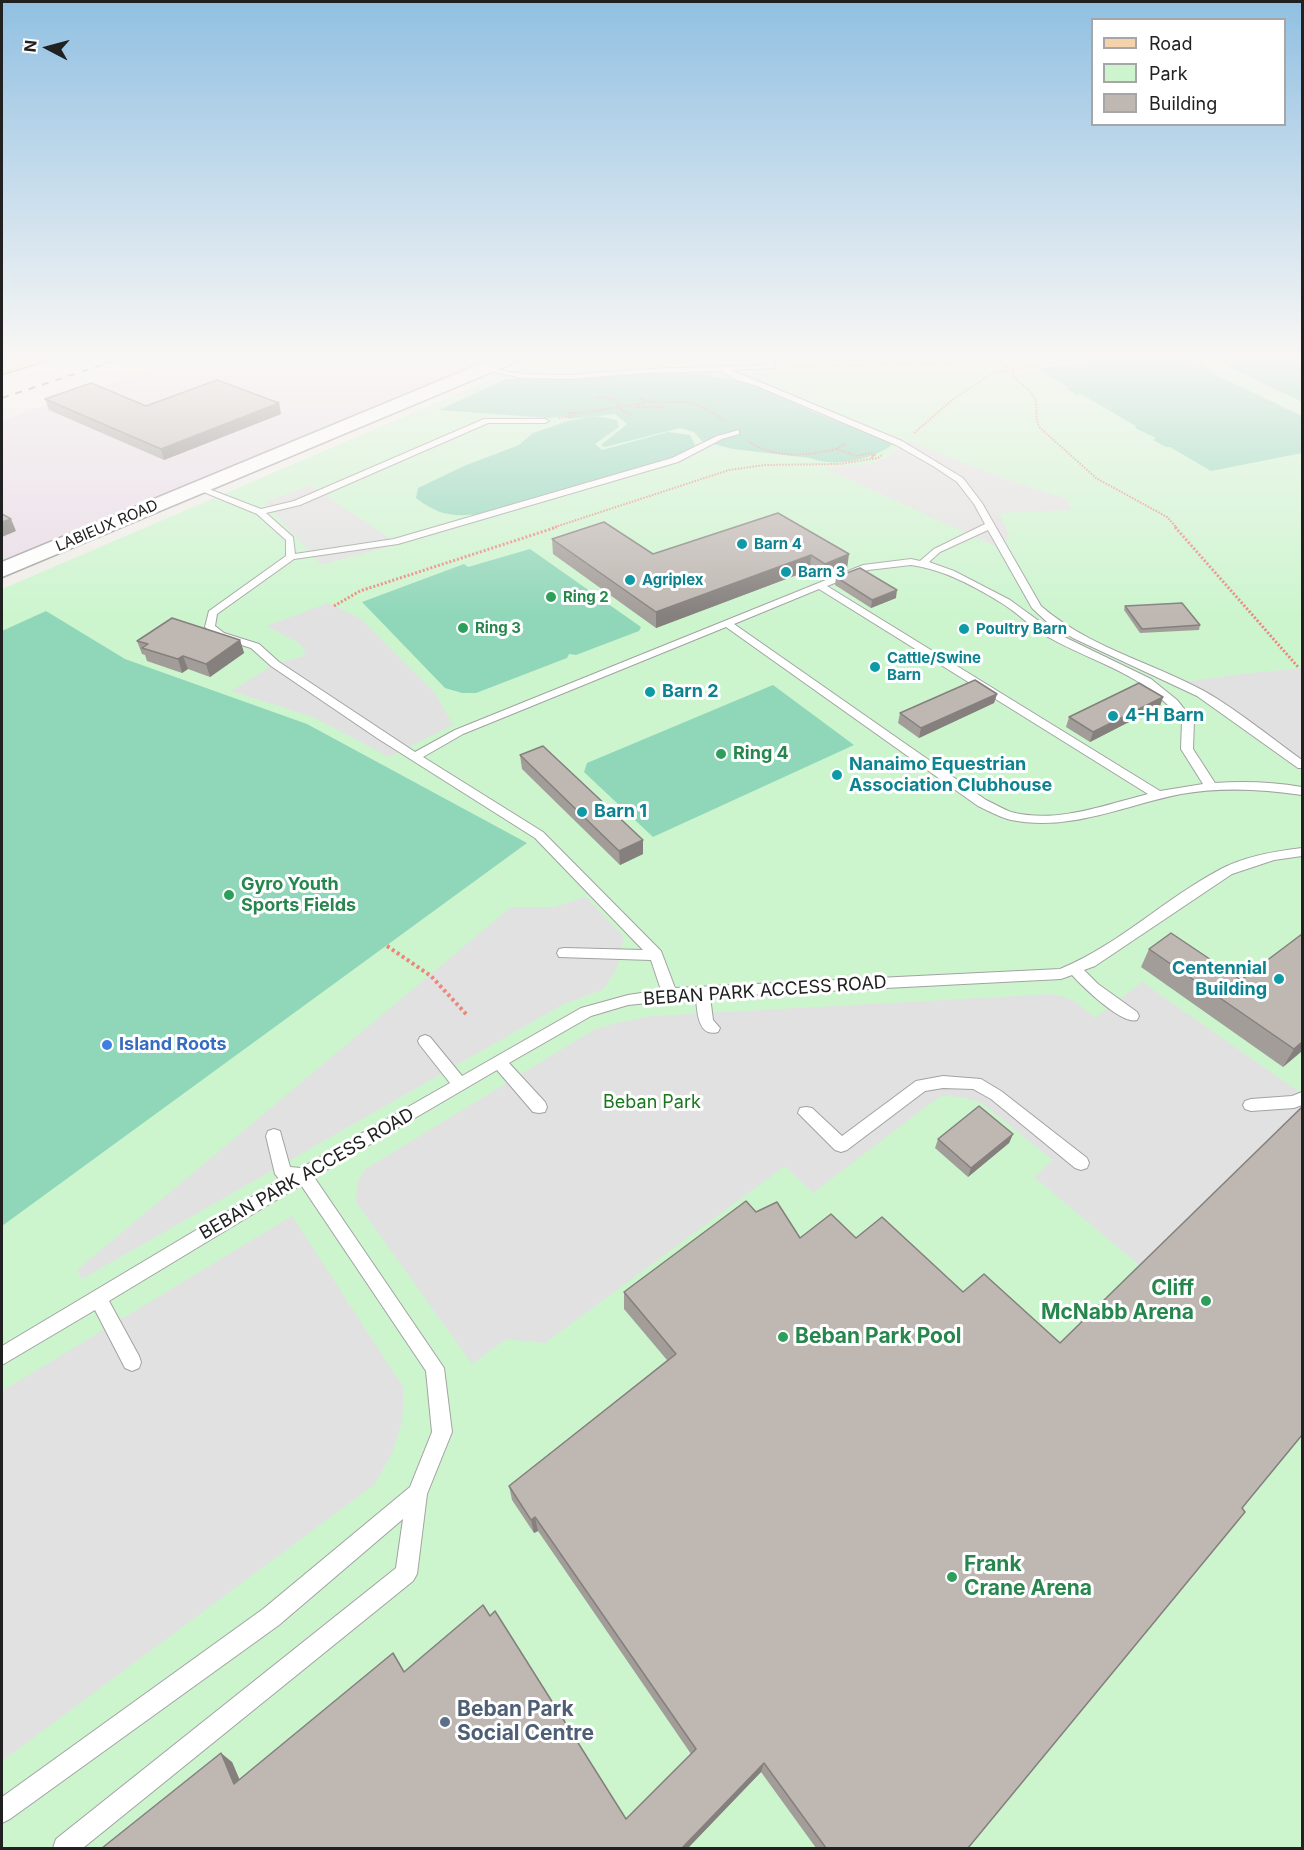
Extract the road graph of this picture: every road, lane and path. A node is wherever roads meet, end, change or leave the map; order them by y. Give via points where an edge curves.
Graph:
1 (305, 443) edge
2 (435, 443) edge
3 (707, 443) edge
4 (899, 443) joint
5 (1057, 443) edge
6 (844, 444) dead end
7 (874, 458) junction
8 (198, 488) junction
9 (260, 512) junction
10 (990, 525) junction
11 (291, 557) junction
12 (923, 563) junction
13 (2, 570) edge
14 (819, 585) junction
15 (334, 606) dead end
16 (726, 623) junction
17 (1302, 663) edge
18 (1295, 664) junction
19 (1299, 668) dead end
20 (415, 757) junction
21 (1302, 765) edge
22 (1212, 788) junction
23 (1302, 792) edge
24 (1159, 796) junction
25 (1302, 852) edge
26 (387, 946) dead end
27 (564, 953) dead end
28 (656, 955) junction
29 (1074, 969) junction
30 (670, 993) junction
31 (702, 993) junction
32 (467, 1015) dead end
33 (1132, 1016) dead end
34 (713, 1028) dead end
35 (425, 1041) dead end
36 (499, 1062) junction
37 (460, 1085) junction
38 (1302, 1098) edge
39 (1251, 1105) dead end
40 (539, 1107) dead end
41 (806, 1113) dead end
42 (274, 1136) dead end
43 (1081, 1163) dead end
44 (303, 1176) junction
45 (98, 1298) junction
46 (2, 1356) edge
47 (132, 1362) dead end
48 (417, 1494) junction
49 (2, 1811) edge
50 (65, 1848) edge

1 - 8 street, LABIEUX ROAD
2 - 9 lane via 297,503
3 - 11 lane via 675,460 394,542
4 - 7 path
4 - 10 lane via 960,480
5 - 18 path via 1096,478 1167,517
6 - 7 path via 837,449 856,456 870,453
7 - 15 path via 818,466 765,465 729,470 360,591
8 - 9 lane
8 - 13 street, LABIEUX ROAD
9 - 11 lane via 290,539
10 - 12 lane via 930,554
10 - 21 lane via 1037,608 1052,621 1201,694
11 - 20 lane via 212,613 210,627 220,635 255,646 275,664
12 - 14 lane via 866,567
12 - 22 lane via 1007,602 1050,634 1147,681 1173,702 1188,721 1187,749
14 - 16 lane
14 - 24 lane
16 - 20 lane via 459,732
16 - 24 lane via 982,803 1011,816 1045,820 1078,817
17 - 18 path
18 - 19 path
20 - 28 lane via 539,835
22 - 23 lane via 1282,787
22 - 24 lane
25 - 29 lane, BEBAN PARK ACCESS ROAD via 1273,856 1227,871 1090,963
26 - 32 path via 431,976
27 - 28 lane
28 - 30 lane
29 - 31 lane, BEBAN PARK ACCESS ROAD via 1061,974
29 - 33 lane
30 - 31 lane, BEBAN PARK ACCESS ROAD
30 - 36 lane, BEBAN PARK ACCESS ROAD via 586,1012
31 - 34 lane via 706,1022
35 - 37 lane
36 - 37 lane, BEBAN PARK ACCESS ROAD
36 - 40 lane
37 - 44 lane, BEBAN PARK ACCESS ROAD
38 - 39 lane
41 - 43 lane via 841,1145 921,1085 976,1083
42 - 44 lane via 283,1174
44 - 45 lane, BEBAN PARK ACCESS ROAD
44 - 48 lane via 435,1368 442,1432
45 - 46 lane, BEBAN PARK ACCESS ROAD
45 - 47 lane
48 - 49 lane via 271,1617
48 - 50 lane via 406,1574

